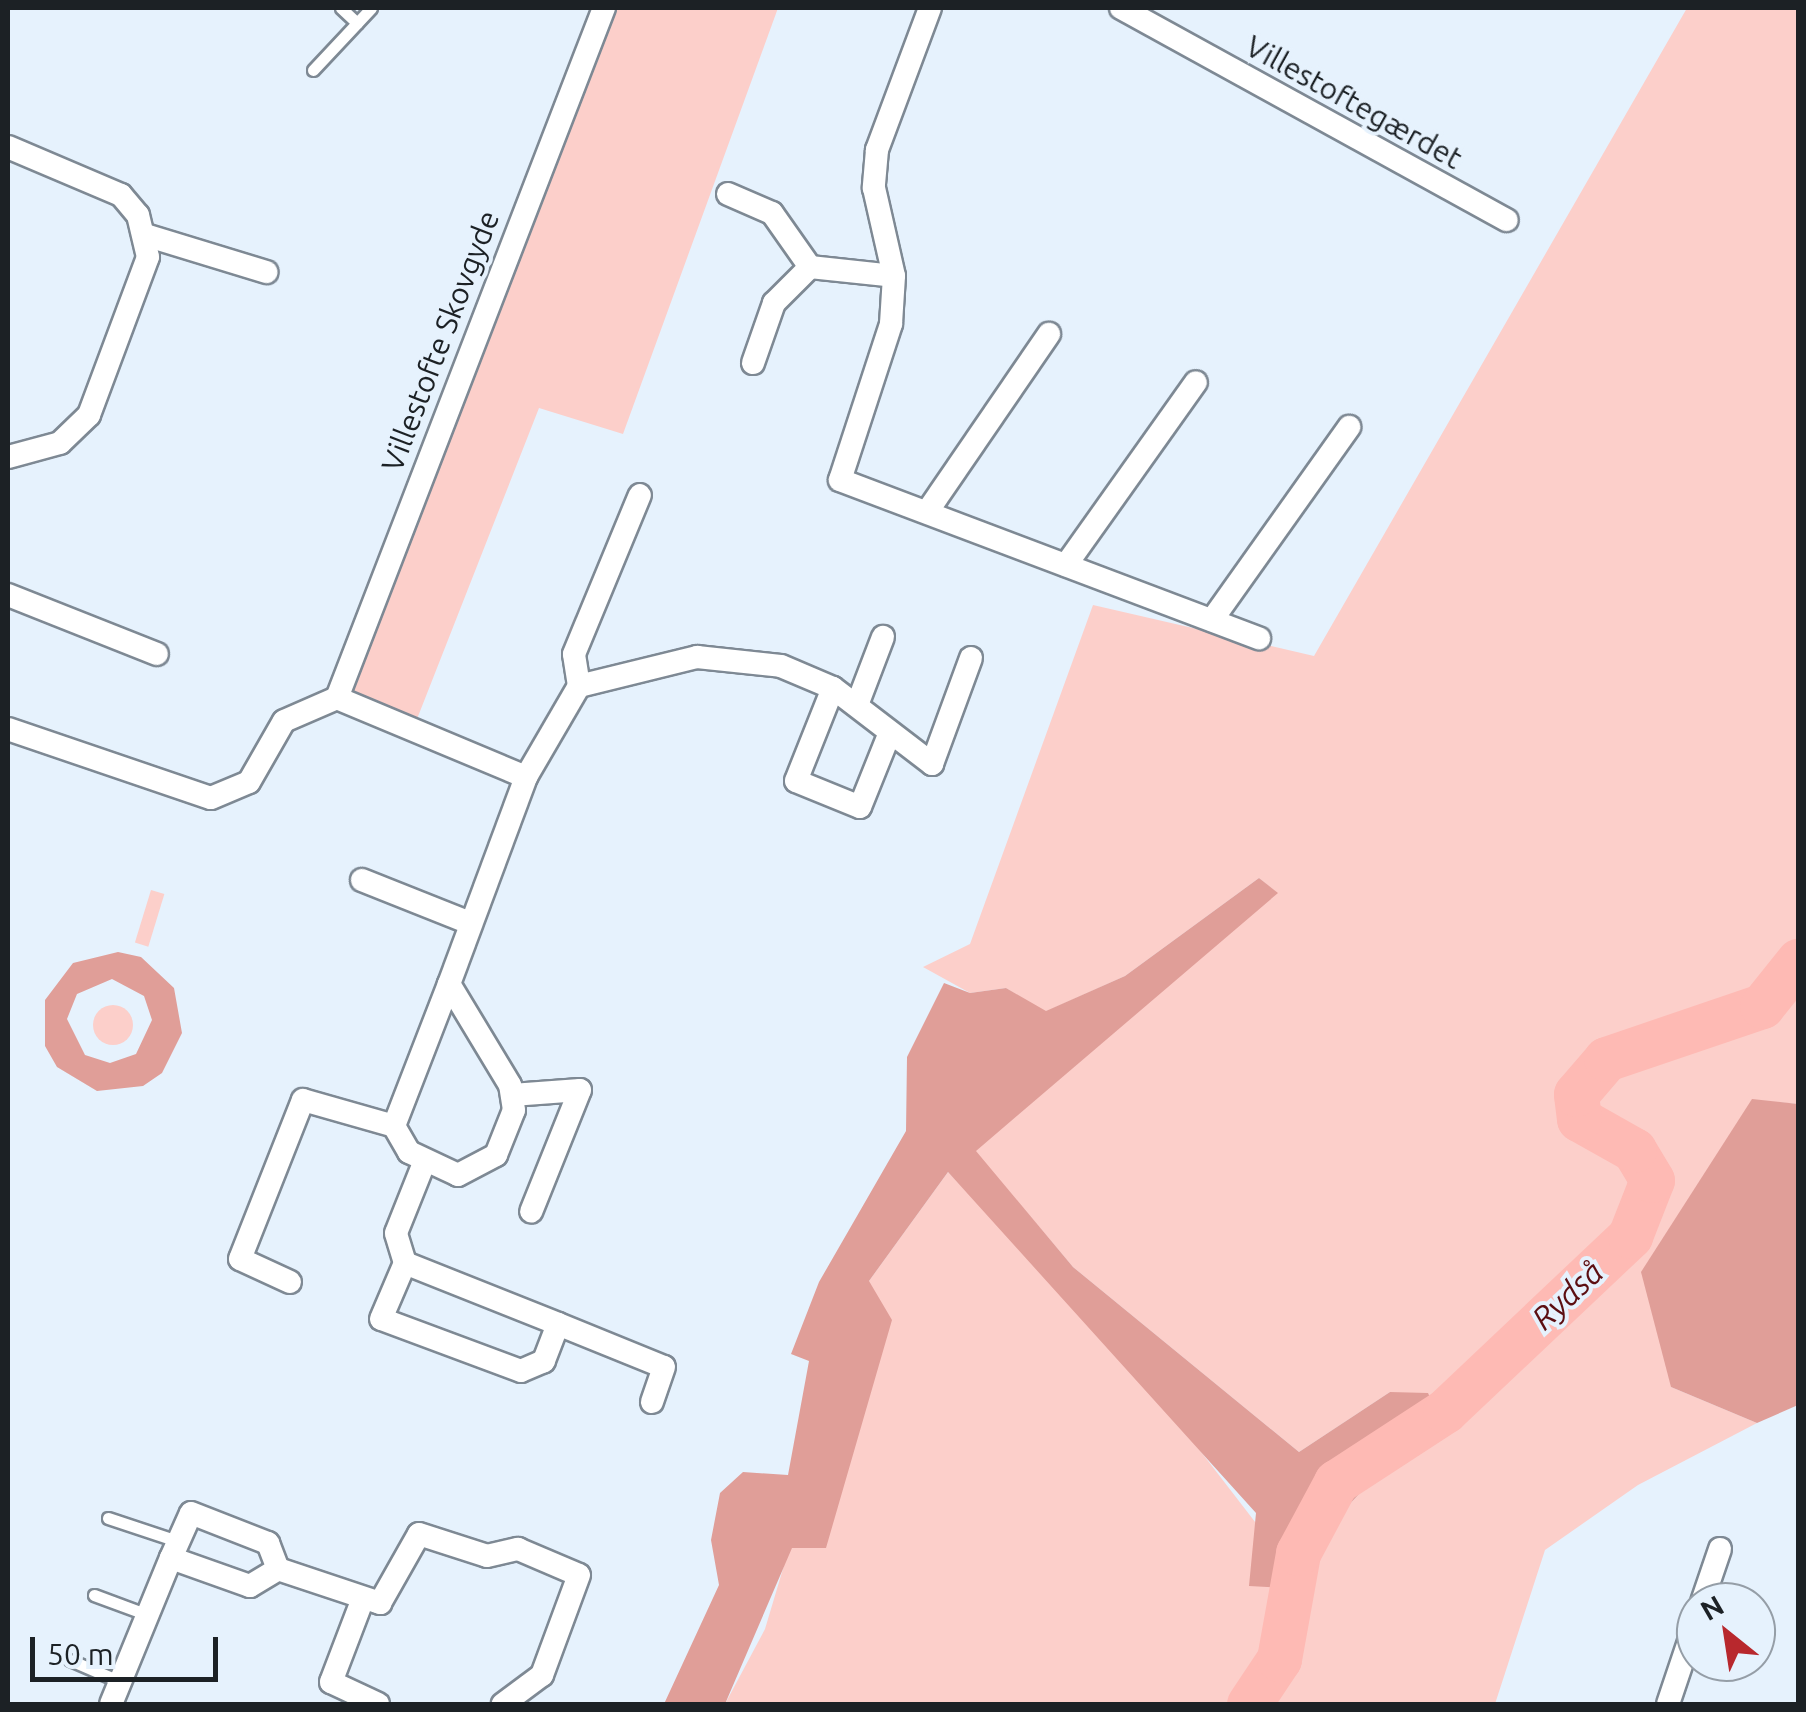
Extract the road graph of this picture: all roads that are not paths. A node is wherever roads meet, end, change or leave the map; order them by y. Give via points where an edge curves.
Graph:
1 (341, 8) edge
2 (371, 8) edge
3 (604, 8) edge
4 (930, 8) edge
5 (1121, 8) edge
6 (357, 22) junction
7 (312, 70) dead end
8 (8, 146) edge
9 (728, 194) dead end
10 (1506, 220) dead end
11 (145, 236) junction
12 (810, 267) junction
13 (266, 272) dead end
14 (894, 276) junction
15 (1049, 334) dead end
16 (753, 363) dead end
17 (1196, 382) dead end
18 (1350, 426) dead end
19 (8, 456) edge
20 (640, 495) dead end
21 (927, 512) junction
22 (1066, 565) junction
23 (8, 594) edge
24 (1212, 620) junction
25 (883, 637) dead end
26 (1259, 638) dead end
27 (157, 654) dead end
28 (971, 658) dead end
29 (579, 686) junction
30 (834, 688) junction
31 (337, 698) junction
32 (857, 705) junction
33 (8, 730) edge
34 (889, 735) junction
35 (526, 777) junction
36 (362, 880) dead end
37 (470, 923) junction
38 (449, 984) junction
39 (512, 1095) junction
40 (394, 1126) junction
41 (424, 1162) junction
42 (531, 1212) dead end
43 (405, 1264) junction
44 (290, 1282) dead end
45 (558, 1324) junction
46 (652, 1402) dead end
47 (108, 1518) dead end
48 (174, 1549) junction
49 (1720, 1549) dead end
50 (278, 1569) junction
51 (1709, 1582) edge
52 (94, 1595) dead end
53 (362, 1601) junction
54 (148, 1615) junction
55 (70, 1660) dead end
56 (1676, 1680) edge
57 (121, 1682) junction
58 (112, 1704) edge
59 (378, 1704) edge
60 (503, 1704) edge
61 (1668, 1704) edge

1 - 6 lane
2 - 6 lane
3 - 31 street, Villestofte Skovgyde
4 - 14 street via 876,150 874,188
5 - 10 street, Villestoftegærdet
6 - 7 lane
8 - 11 street via 121,195
9 - 12 street via 772,213
11 - 13 street
11 - 19 street via 148,257 88,415 60,443
12 - 14 street
12 - 16 street via 774,303
14 - 21 street via 890,324 840,480
15 - 21 street
17 - 22 street
18 - 24 street
20 - 29 street via 574,654
21 - 22 street
22 - 24 street
23 - 27 street
24 - 26 street
25 - 32 street
28 - 34 street via 932,764
29 - 30 street via 697,656 781,666
29 - 35 street via 556,712
30 - 32 street
30 - 34 street via 796,781 860,806
31 - 33 street via 284,721 249,782 211,798
31 - 35 street
32 - 34 street
35 - 37 street
36 - 37 street
37 - 38 street
38 - 39 street
38 - 40 street
39 - 41 street via 496,1154 479,1170 458,1174
39 - 42 street via 580,1090
40 - 41 street
40 - 44 street via 304,1100 240,1259
41 - 43 street via 396,1233
43 - 45 street
43 - 45 street via 380,1319 520,1371 544,1361
45 - 46 street via 664,1367
47 - 48 lane
48 - 50 street via 250,1586
48 - 50 street via 191,1513 268,1543
48 - 54 street
49 - 51 street
50 - 53 street
52 - 54 lane
53 - 59 street via 331,1682
53 - 60 street via 380,1603 420,1534 487,1556 518,1548 579,1575 542,1675
54 - 57 street
55 - 57 lane
56 - 61 street
57 - 58 street

